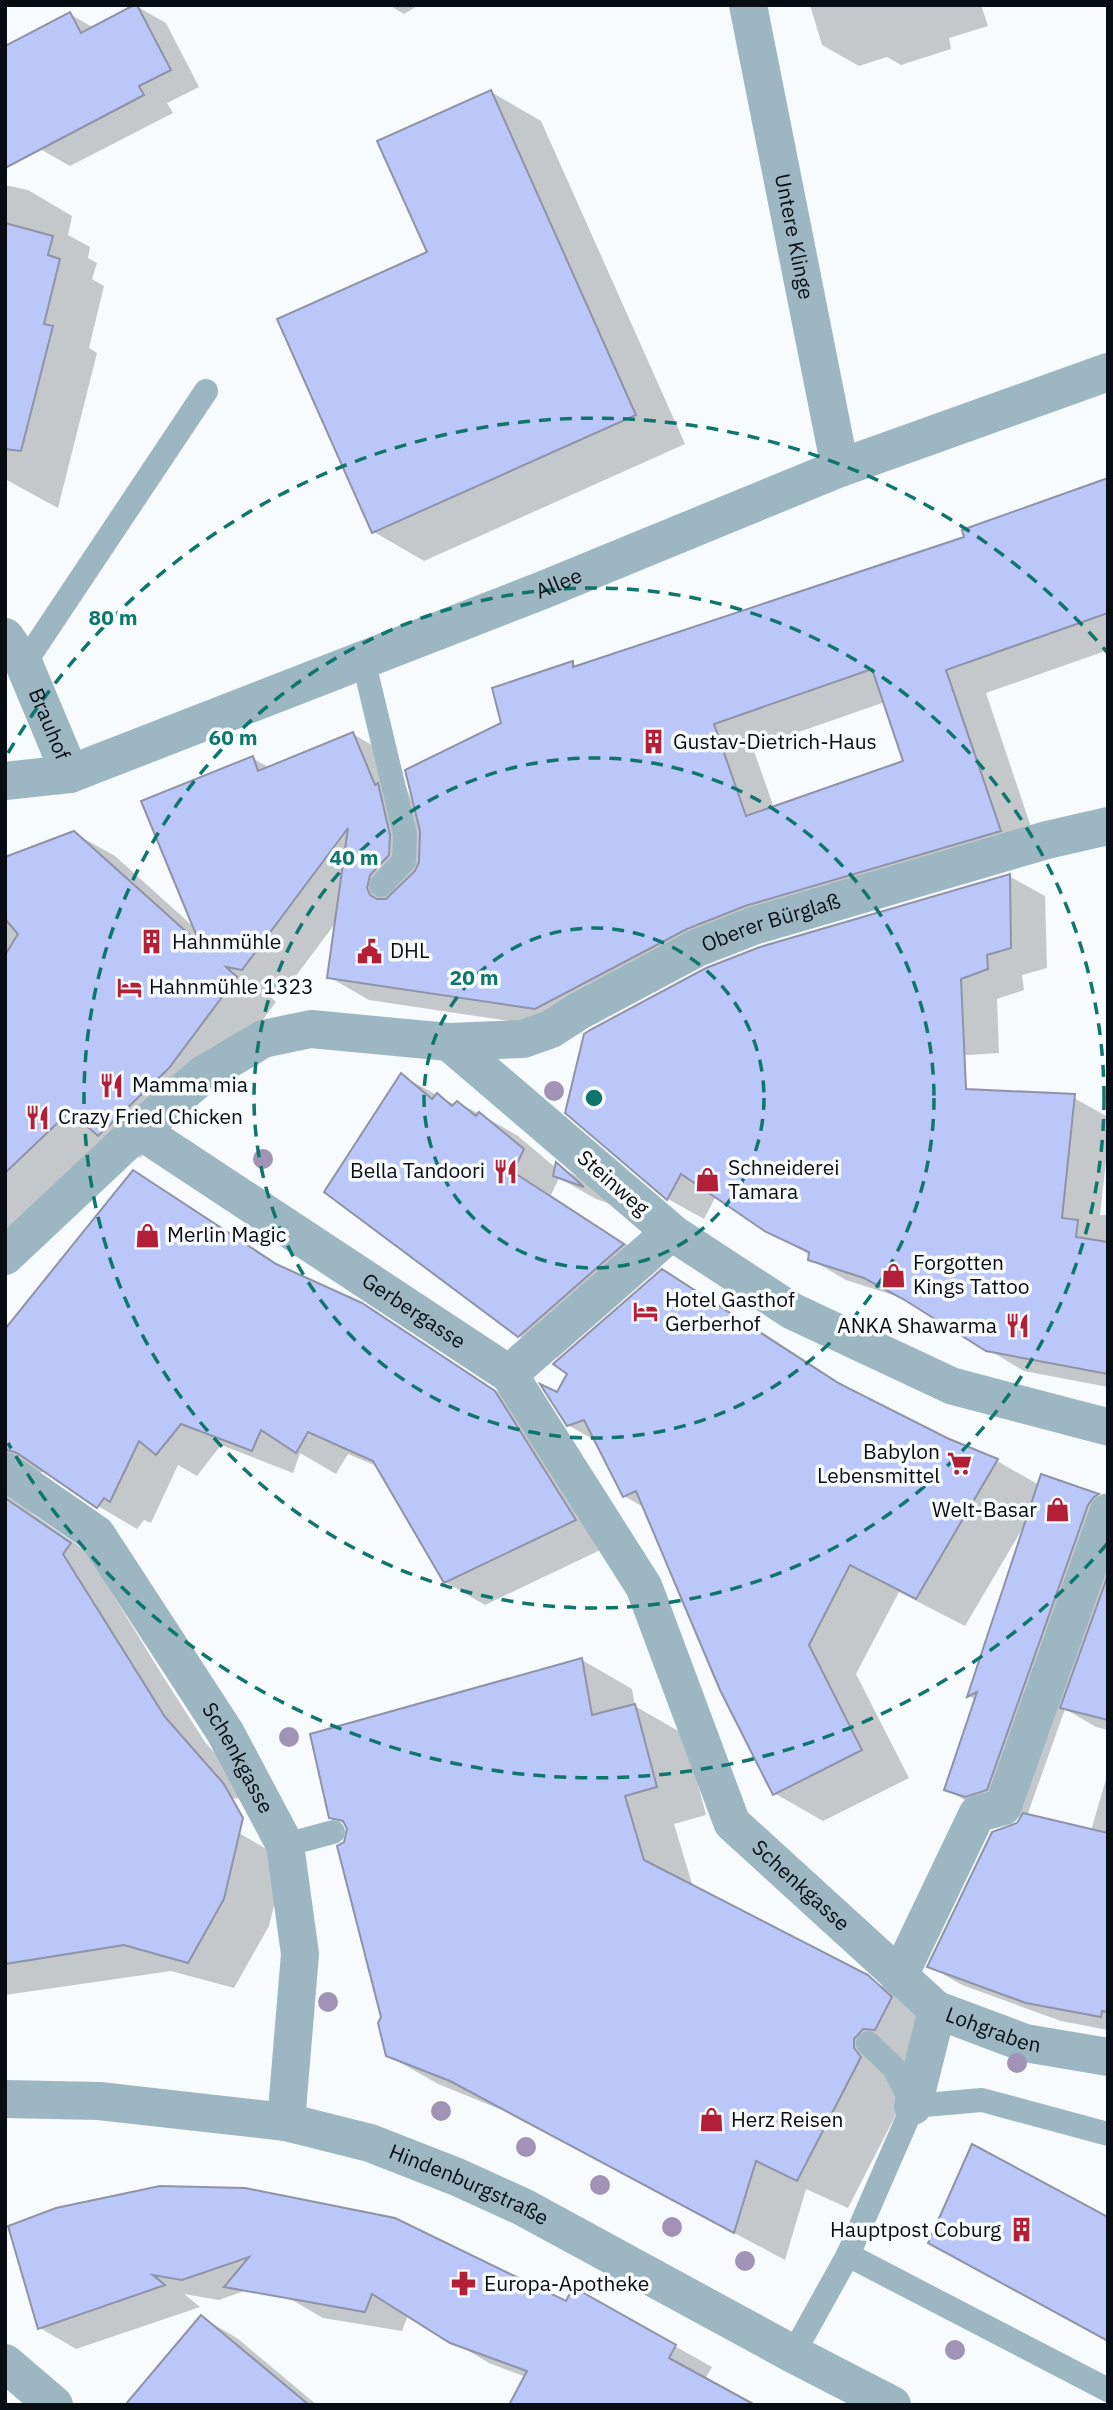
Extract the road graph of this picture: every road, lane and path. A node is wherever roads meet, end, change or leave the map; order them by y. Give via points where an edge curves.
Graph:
1 (747, 6) edge
2 (1108, 372) edge
3 (206, 391) dead end
4 (840, 468) junction
5 (14, 651) edge
6 (363, 659) junction
7 (70, 774) junction
8 (5, 781) edge
9 (1108, 826) edge
10 (381, 885) dead end
11 (449, 1042) junction
12 (139, 1130) junction
13 (671, 1232) junction
14 (5, 1256) edge
15 (509, 1374) junction
16 (1108, 1427) edge
17 (5, 1472) edge
18 (1108, 1512) edge
19 (333, 1832) dead end
20 (285, 1845) junction
21 (899, 1977) junction
22 (937, 2010) junction
23 (868, 2043) dead end
24 (1108, 2057) edge
25 (5, 2099) edge
26 (913, 2106) junction
27 (286, 2122) junction
28 (1108, 2134) edge
29 (848, 2255) junction
30 (793, 2354) junction
31 (5, 2363) edge
32 (1108, 2390) edge
33 (54, 2405) edge
34 (892, 2405) edge

1 - 4 street, Untere Klinge
2 - 4 street, Allee
3 - 5 lane
4 - 6 street, Allee
5 - 7 street, Brauhof
6 - 7 street, Allee
6 - 10 lane via 405,834 404,861
7 - 8 street, Allee
9 - 11 street, Oberer Bürglaß via 753,926 696,948 551,1029 523,1039
11 - 12 street via 311,1029 263,1039 204,1074
11 - 13 street, Steinweg
12 - 14 street
12 - 15 street, Gerbergasse
13 - 15 street
13 - 16 street, Steinweg via 792,1311 952,1386
15 - 21 street, Schenkgasse via 645,1587 732,1823
17 - 20 street, Schenkgasse via 96,1534 225,1732
18 - 21 street via 1003,1807 977,1814
19 - 20 lane
20 - 27 street, Schenkgasse via 300,1954
21 - 22 street, Schenkgasse
22 - 24 street, Lohgraben via 1025,2043
22 - 26 street, Lohgraben
23 - 26 lane via 894,2068
25 - 27 street, Hindenburgstraße via 99,2101
26 - 28 lane via 982,2100
26 - 29 lane
27 - 30 street, Hindenburgstraße via 370,2143 523,2207
29 - 30 lane
29 - 32 lane
30 - 34 street, Hindenburgstraße
31 - 33 street

